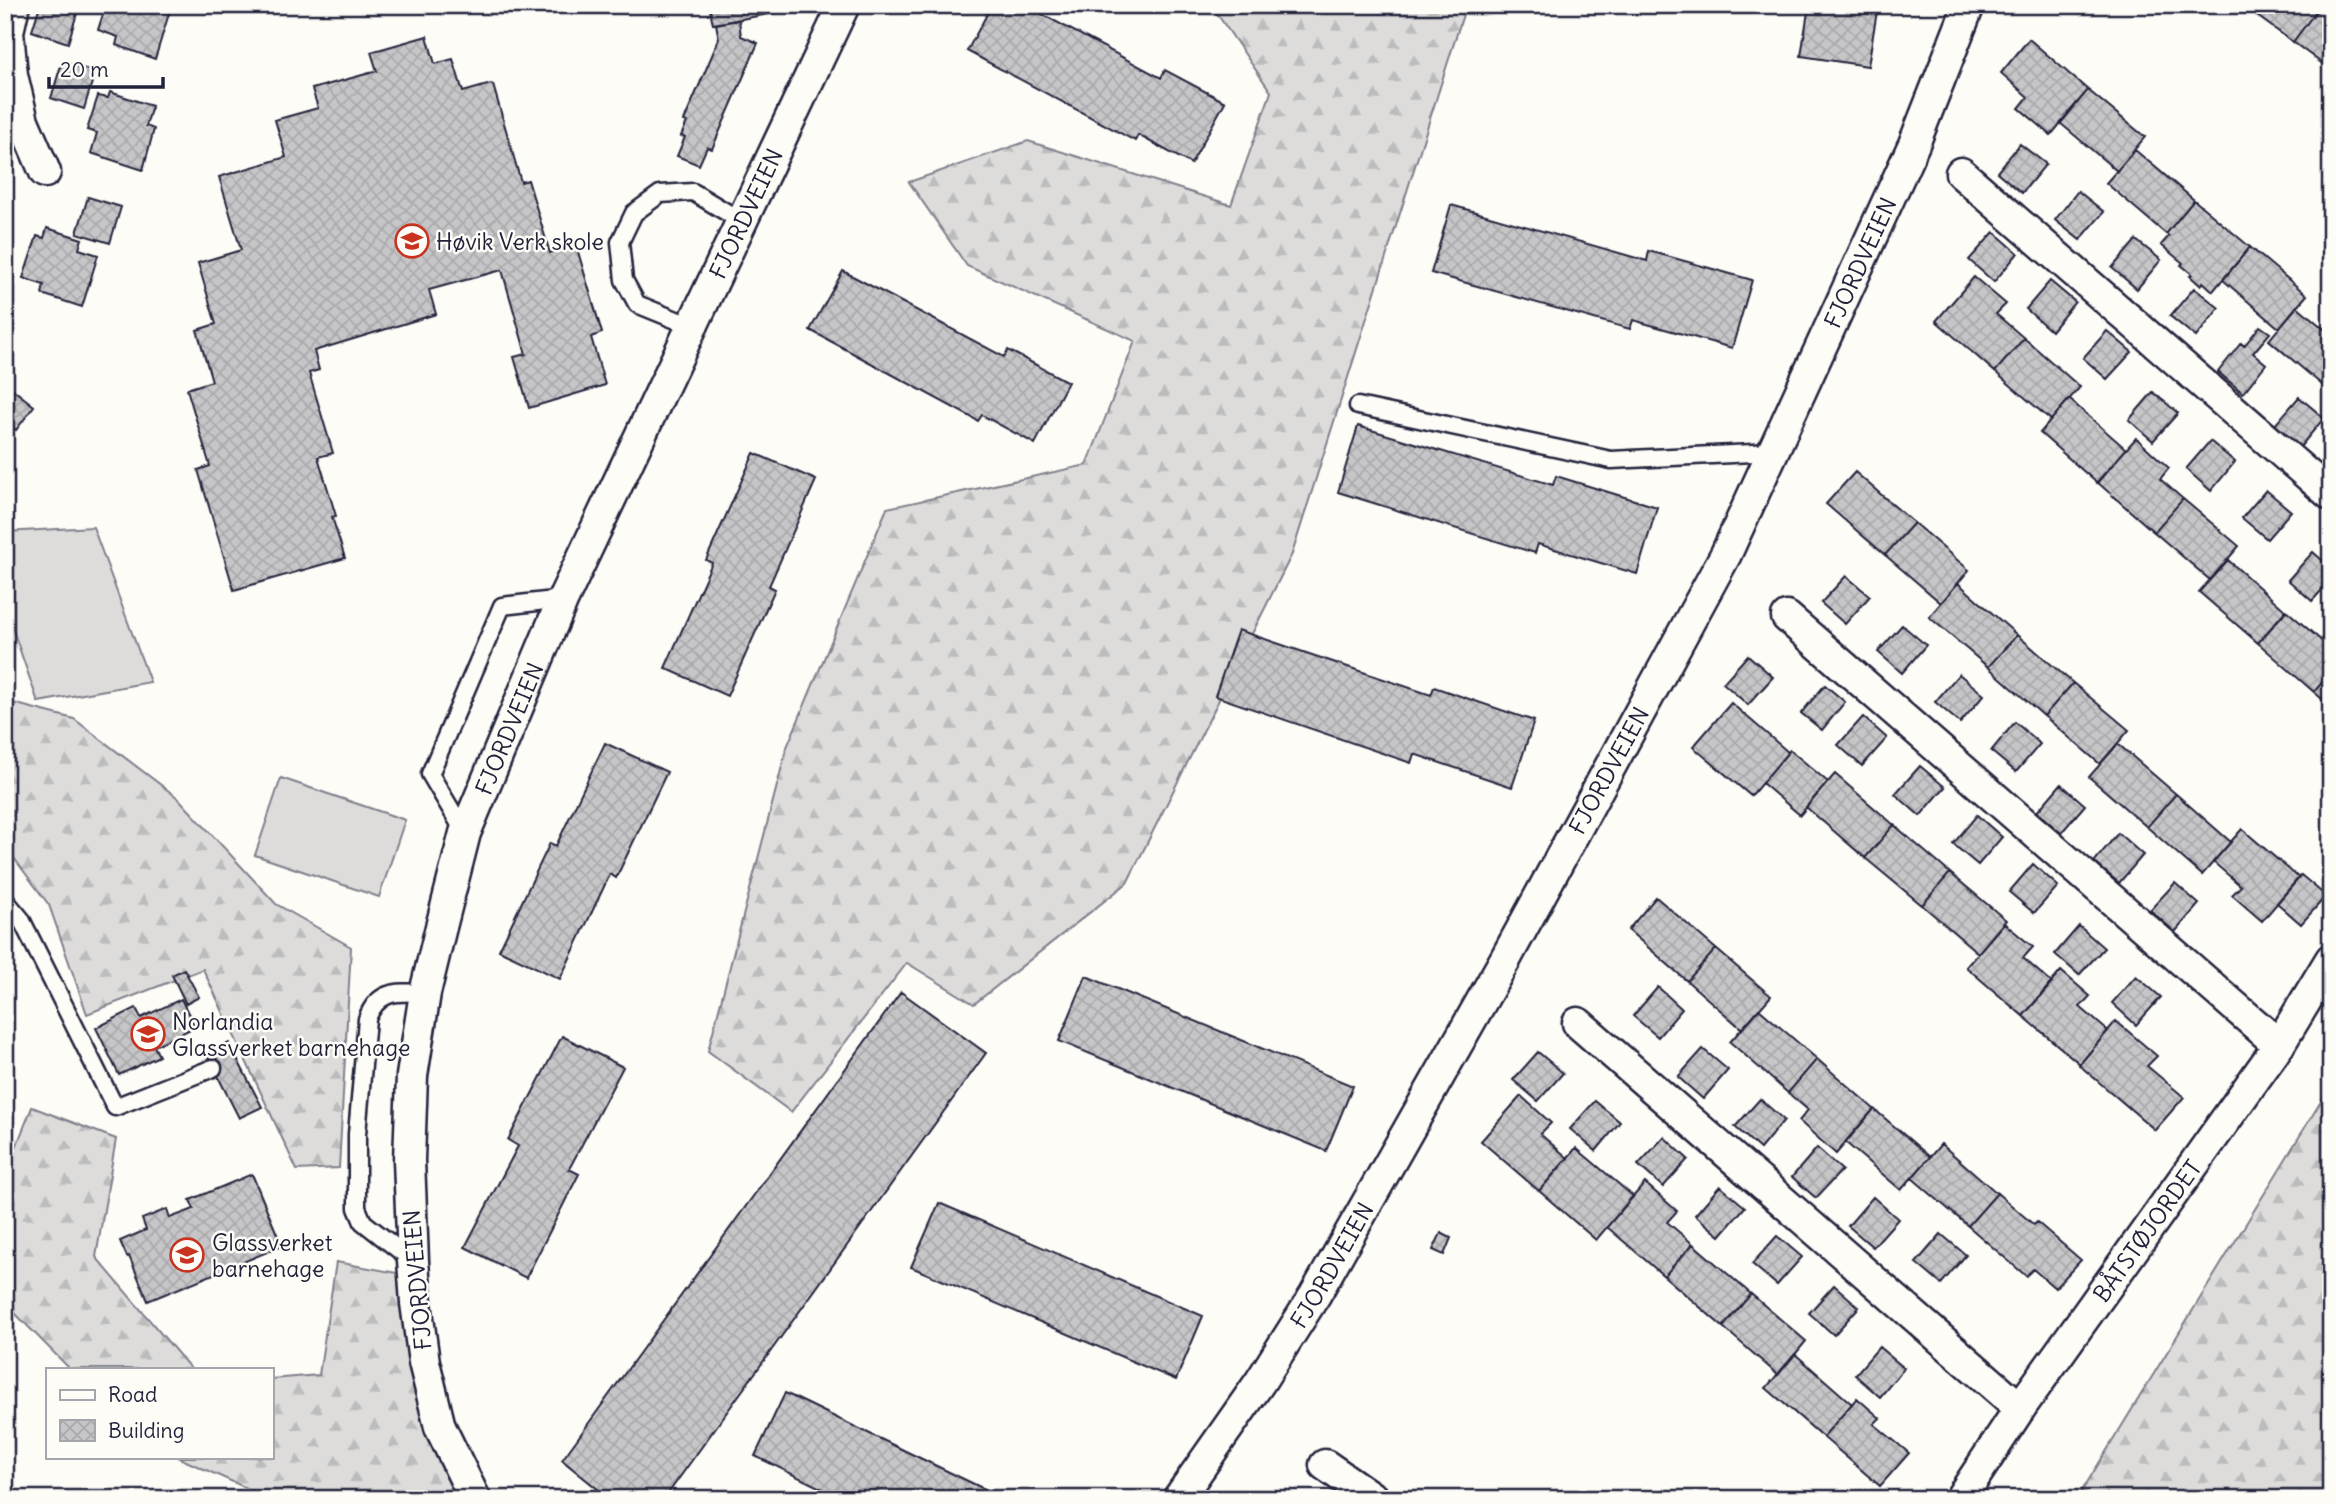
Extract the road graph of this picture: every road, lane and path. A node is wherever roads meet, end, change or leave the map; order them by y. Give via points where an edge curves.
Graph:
1 (14, 5) edge
2 (844, 5) edge
3 (1969, 5) edge
4 (45, 172) dead end
5 (1961, 173) dead end
6 (741, 221) junction
7 (691, 326) junction
8 (1357, 406) dead end
9 (1773, 452) junction
10 (2331, 495) edge
11 (563, 598) junction
12 (1787, 617) dead end
13 (465, 833) junction
14 (5, 900) edge
15 (2331, 959) edge
16 (425, 993) junction
17 (1577, 1023) dead end
18 (2279, 1045) junction
19 (213, 1068) dead end
20 (413, 1261) junction
21 (2020, 1408) junction
22 (1325, 1465) dead end
23 (475, 1499) edge
24 (1178, 1499) edge
25 (1374, 1499) edge
26 (1960, 1499) edge

1 - 4 street via 8,32 12,75 23,121
2 - 6 street, FJORDVEIEN
3 - 9 street, FJORDVEIEN via 1914,144
5 - 10 street
6 - 7 street, FJORDVEIEN
6 - 7 lane via 693,192 660,194 634,213 620,242 624,280 637,304
7 - 11 street, FJORDVEIEN
8 - 9 lane via 1611,460
9 - 24 street, FJORDVEIEN via 1726,554 1506,958 1315,1295
11 - 13 street, FJORDVEIEN
11 - 13 lane via 502,606 430,774
12 - 18 street
13 - 16 street, FJORDVEIEN
14 - 19 lane via 21,919 115,1107
15 - 18 street, BÅTSTØJORDET
16 - 20 street, FJORDVEIEN via 412,1076
16 - 20 lane via 392,992 370,1010 357,1134 359,1215
17 - 21 street
18 - 21 street, BÅTSTØJORDET
20 - 23 street, FJORDVEIEN via 424,1362 440,1427
21 - 26 street, BÅTSTØJORDET
22 - 25 street

